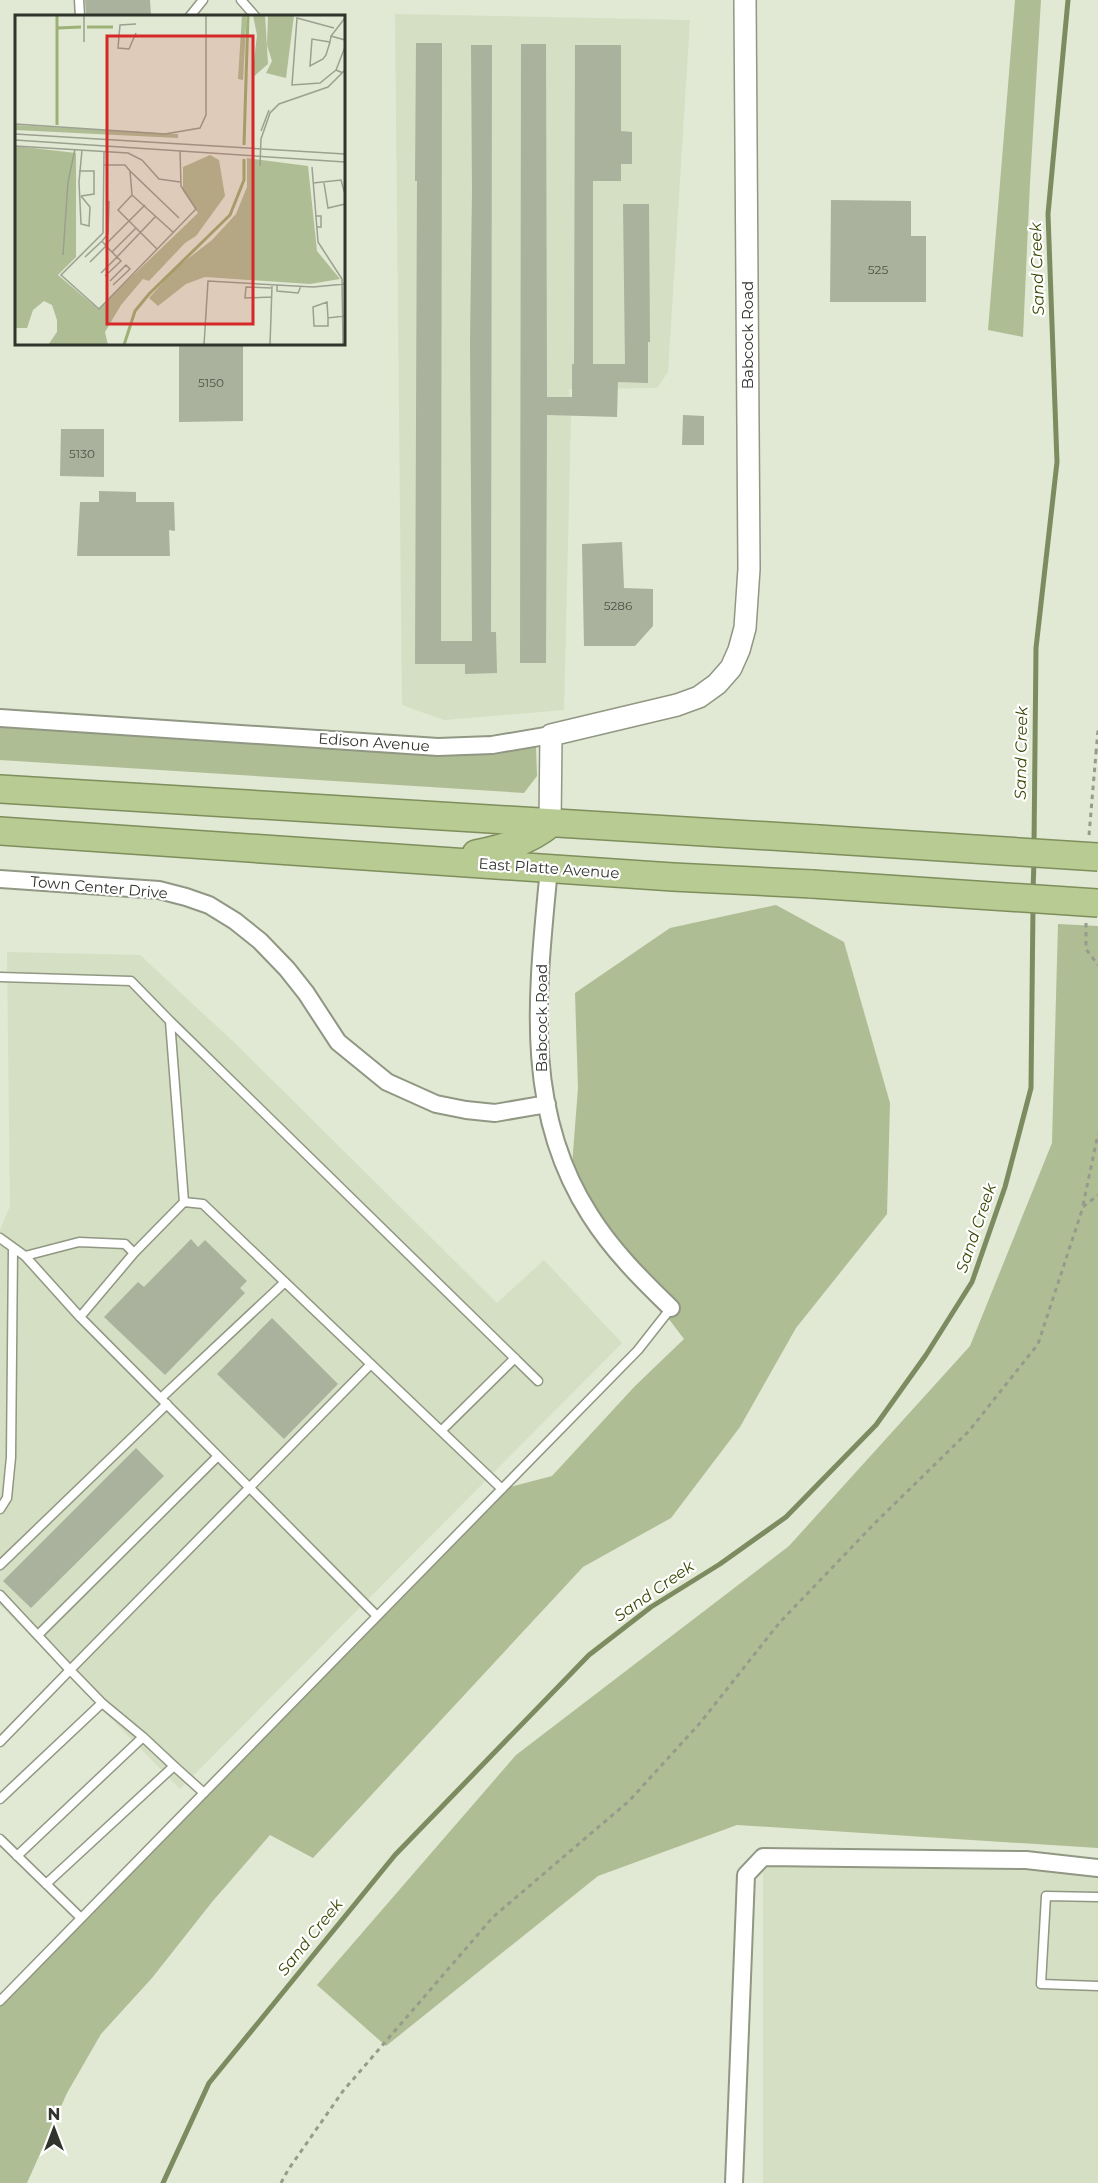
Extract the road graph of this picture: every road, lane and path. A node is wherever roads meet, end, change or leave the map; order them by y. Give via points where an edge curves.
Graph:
1 (79, 0) edge
2 (202, 0) edge
3 (241, 0) edge
4 (746, 0) edge
5 (80, 15) edge
6 (191, 15) edge
7 (254, 15) edge
8 (731, 668) joint
9 (0, 718) edge
10 (1098, 730) edge
11 (551, 735) junction
12 (1098, 767) edge
13 (0, 789) edge
14 (550, 824) junction
15 (0, 831) edge
16 (1098, 857) edge
17 (418, 859) junction
18 (549, 868) junction
19 (0, 879) edge
20 (1098, 903) edge
21 (0, 977) edge
22 (170, 1021) junction
23 (547, 1104) junction
24 (1098, 1134) edge
25 (1098, 1195) edge
26 (183, 1202) junction
27 (1083, 1207) junction
28 (0, 1238) edge
29 (13, 1248) junction
30 (134, 1253) junction
31 (25, 1256) junction
32 (285, 1282) junction
33 (671, 1308) joint
34 (80, 1317) junction
35 (515, 1358) junction
36 (371, 1364) junction
37 (538, 1381) dead end
38 (164, 1401) junction
39 (441, 1431) junction
40 (218, 1456) junction
41 (249, 1486) junction
42 (502, 1489) junction
43 (0, 1509) edge
44 (0, 1565) edge
45 (0, 1596) edge
46 (377, 1616) junction
47 (38, 1635) junction
48 (70, 1670) junction
49 (102, 1703) junction
50 (143, 1737) junction
51 (0, 1742) edge
52 (174, 1766) junction
53 (204, 1793) junction
54 (0, 1799) edge
55 (0, 1839) edge
56 (17, 1856) junction
57 (1098, 1868) edge
58 (46, 1884) junction
59 (1098, 1898) edge
60 (81, 1918) junction
61 (1098, 1986) edge
62 (0, 2001) edge
63 (280, 2183) edge
64 (734, 2183) edge

1 - 5 lane
2 - 6 lane
3 - 7 lane
4 - 8 street, Babcock Road via 749,569 745,628
8 - 11 street, Edison Avenue via 699,697
9 - 11 street, Edison Avenue via 438,747 492,745
10 - 12 path
11 - 14 street
13 - 14 highway
14 - 16 highway, bridge
14 - 17 highway via 535,836 509,847
15 - 17 highway, East Platte Avenue
17 - 18 highway, East Platte Avenue
18 - 20 highway, East Platte Avenue, bridge
18 - 23 street, Babcock Road via 538,1011 541,1077
19 - 23 street, Town Center Drive via 159,890 210,905 260,941 299,985 338,1042 387,1082 436,1104 466,1110 495,1113
21 - 22 lane via 131,981
22 - 26 lane
22 - 35 lane
23 - 33 street, Babcock Road via 563,1162 590,1215 631,1269
24 - 27 path
25 - 27 path
26 - 30 lane
26 - 32 lane via 202,1204
27 - 63 path via 1038,1344 969,1431 780,1622 700,1722 629,1801 493,1917 343,2091
28 - 29 lane
29 - 31 lane
29 - 43 lane via 11,1457 7,1498
30 - 31 lane via 125,1244 79,1242
30 - 34 lane
31 - 34 lane
32 - 36 lane
32 - 38 lane
33 - 42 lane via 638,1350
34 - 38 lane
35 - 37 lane
35 - 39 lane
36 - 39 lane
36 - 41 lane
38 - 40 lane
38 - 44 lane
39 - 42 lane
40 - 41 lane
40 - 47 lane
41 - 46 lane
41 - 48 lane
42 - 46 lane
45 - 47 lane
46 - 53 lane
47 - 48 lane
48 - 49 lane
48 - 51 lane
49 - 50 lane
49 - 54 lane
50 - 52 lane
50 - 56 lane
52 - 53 lane
52 - 58 lane
53 - 60 lane
55 - 56 lane
56 - 58 lane
57 - 64 street via 1026,1860 763,1857 746,1875
58 - 60 lane
59 - 61 lane via 1046,1896 1041,1984
60 - 62 lane

